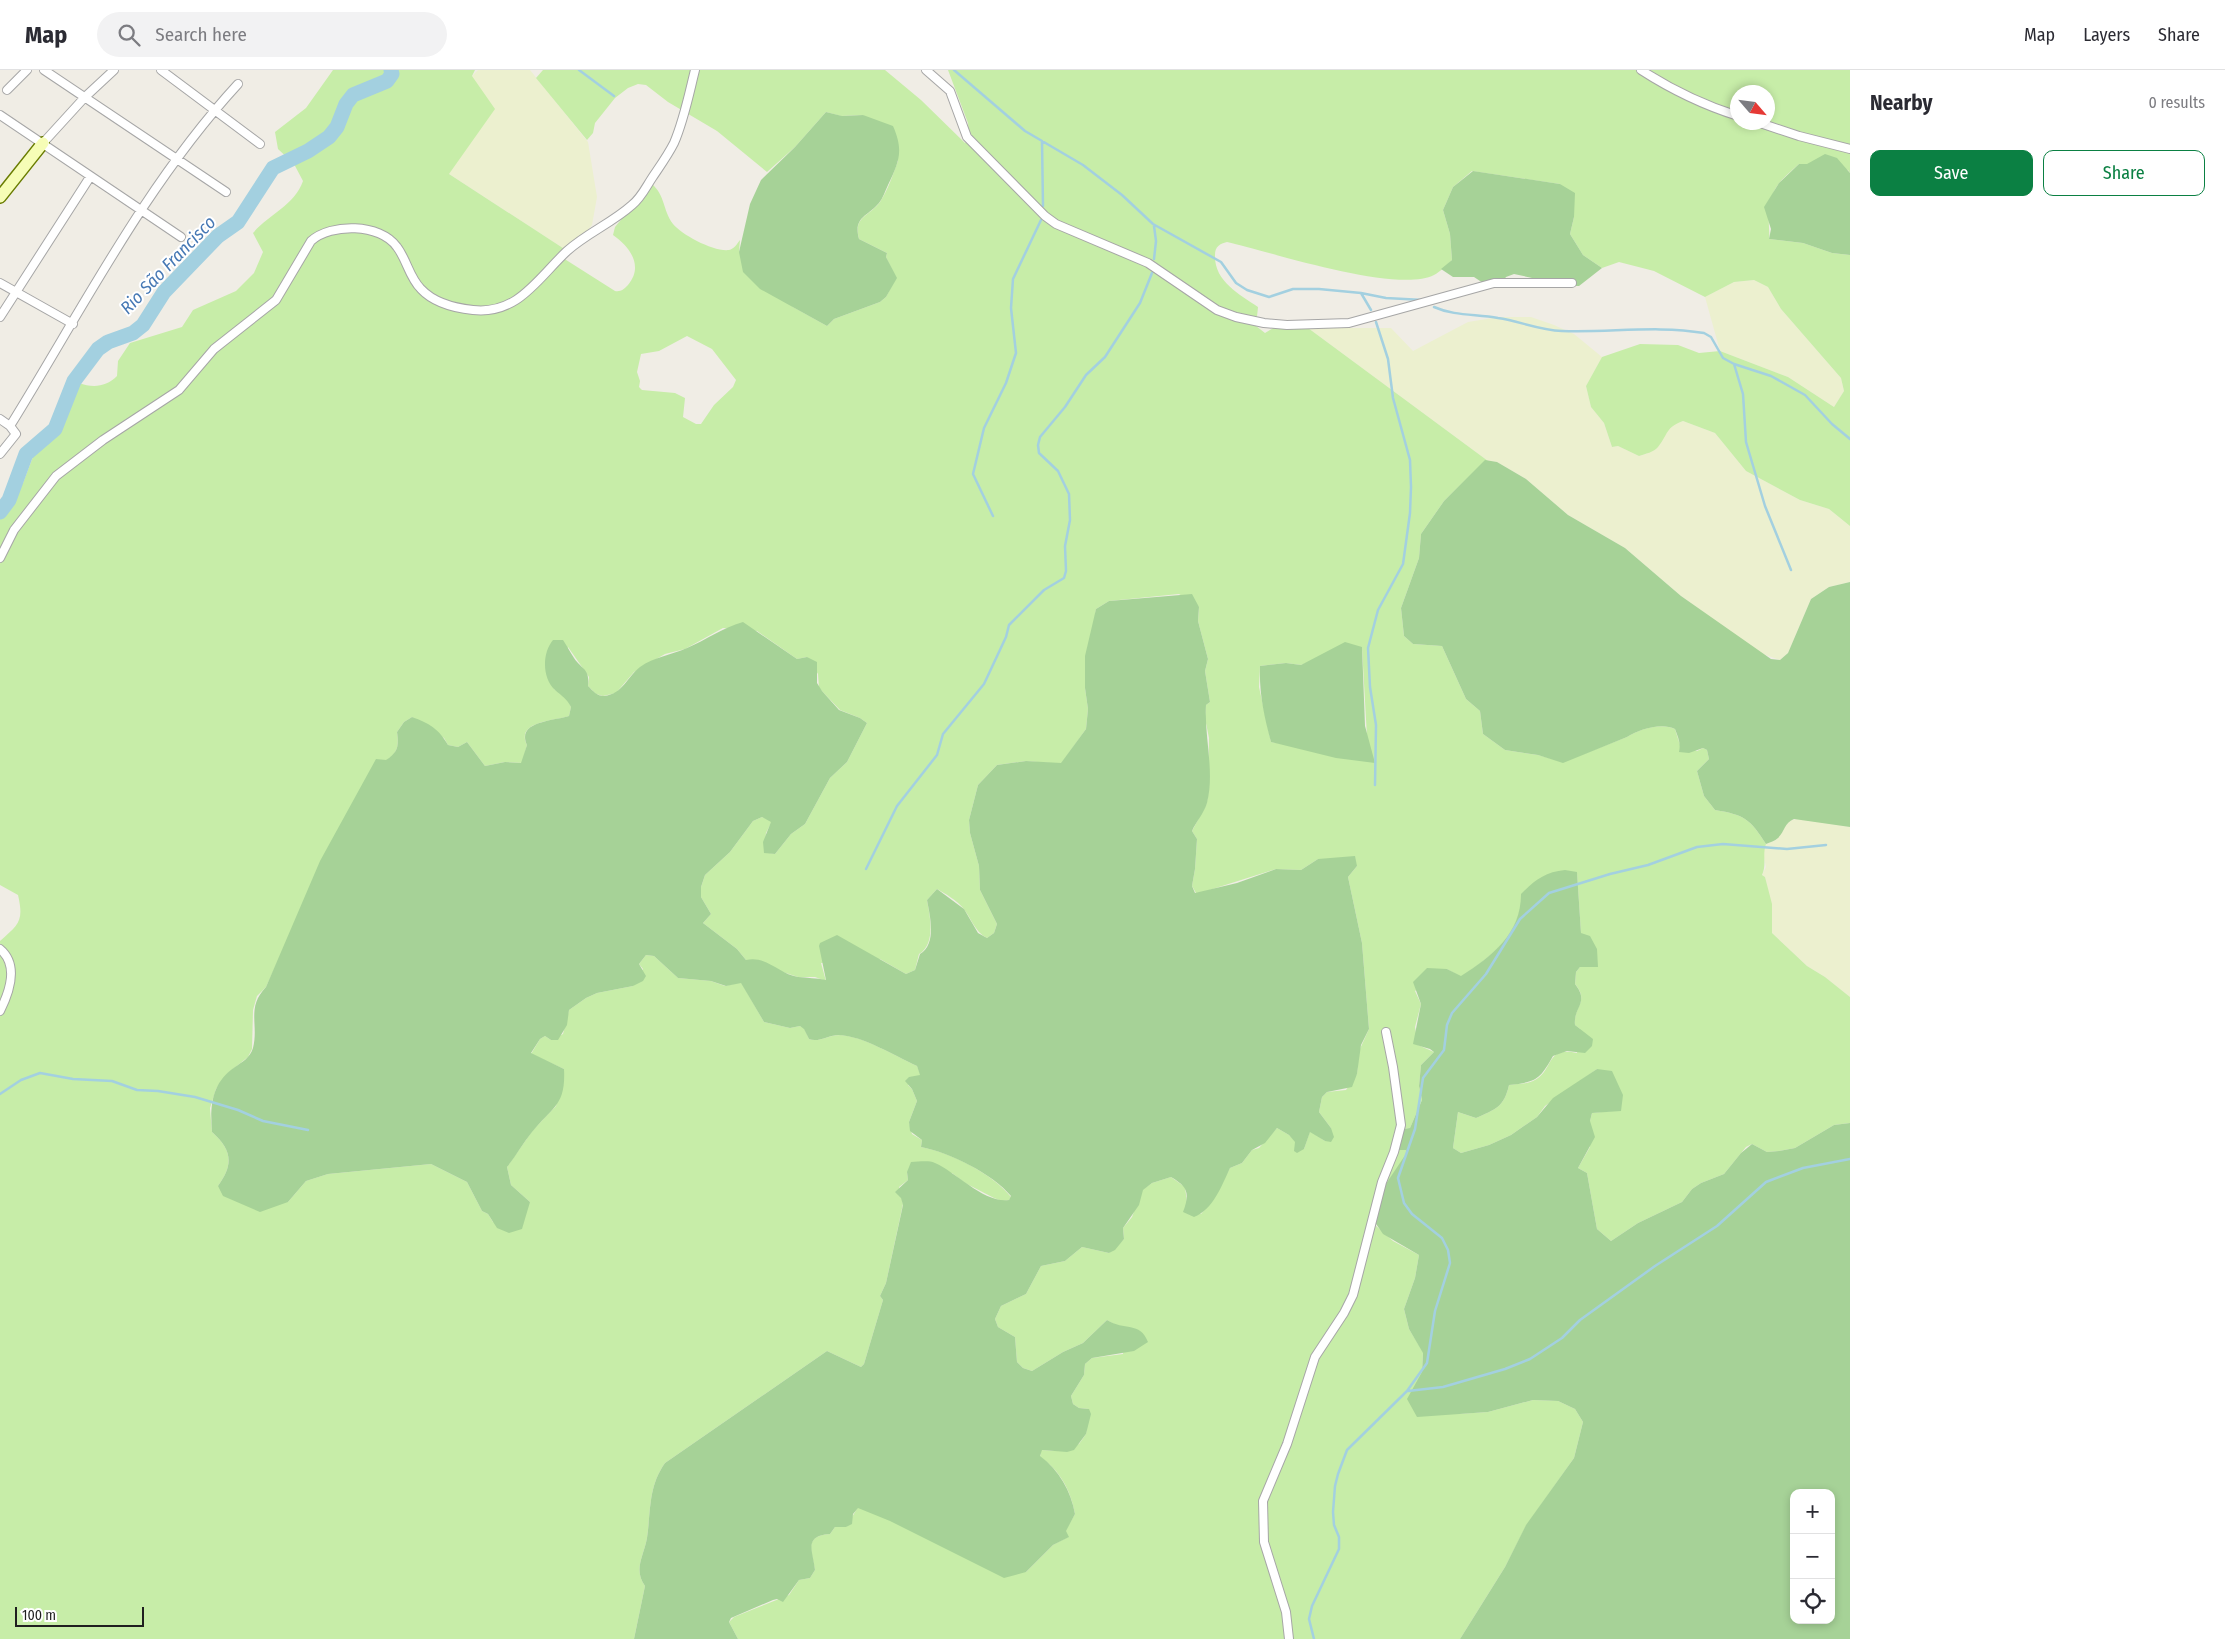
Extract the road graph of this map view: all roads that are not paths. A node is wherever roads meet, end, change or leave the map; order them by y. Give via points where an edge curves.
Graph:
1 (27, 70) edge
2 (44, 70) edge
3 (114, 70) edge
4 (161, 70) edge
5 (695, 70) edge
6 (926, 70) edge
7 (1641, 70) edge
8 (238, 84) dead end
9 (6, 90) dead end
10 (85, 97) junction
11 (214, 109) junction
12 (1730, 113) edge
13 (0, 115) edge
14 (1775, 128) edge
15 (43, 143) junction
16 (260, 144) dead end
17 (1850, 148) edge
18 (177, 159) junction
19 (90, 177) junction
20 (226, 192) dead end
21 (0, 197) edge
22 (141, 210) junction
23 (181, 237) dead end
24 (0, 283) edge
25 (1572, 283) dead end
26 (16, 293) junction
27 (0, 317) edge
28 (73, 324) junction
29 (0, 419) edge
30 (10, 426) junction
31 (0, 454) edge
32 (0, 558) edge
33 (0, 948) edge
34 (0, 1011) edge
35 (1386, 1032) dead end
36 (1289, 1639) edge

1 - 9 street
2 - 10 street
3 - 10 street
4 - 11 street
5 - 32 street via 674,142 640,197 567,251 520,299 498,309 484,311 443,304 421,289 397,247 382,235 356,229 330,231 315,237 276,300 214,349 179,390 103,440 56,476 14,530
6 - 25 street via 950,91 966,137 1044,216 1148,263 1226,314 1287,325 1348,323 1494,283
7 - 12 street via 1707,106
8 - 11 street
10 - 15 street
10 - 18 street
11 - 16 street
11 - 18 street
13 - 15 street
14 - 17 street
15 - 19 street
15 - 21 street
18 - 20 street
18 - 22 street
19 - 22 street
19 - 26 street
22 - 23 street
22 - 28 street
24 - 26 street
26 - 27 street
26 - 28 street
28 - 30 street
29 - 30 street
30 - 31 street via 16,434
33 - 34 street via 12,968
35 - 36 street via 1398,1097 1399,1135 1382,1182 1353,1295 1315,1357 1287,1444 1263,1501 1264,1542 1286,1612

